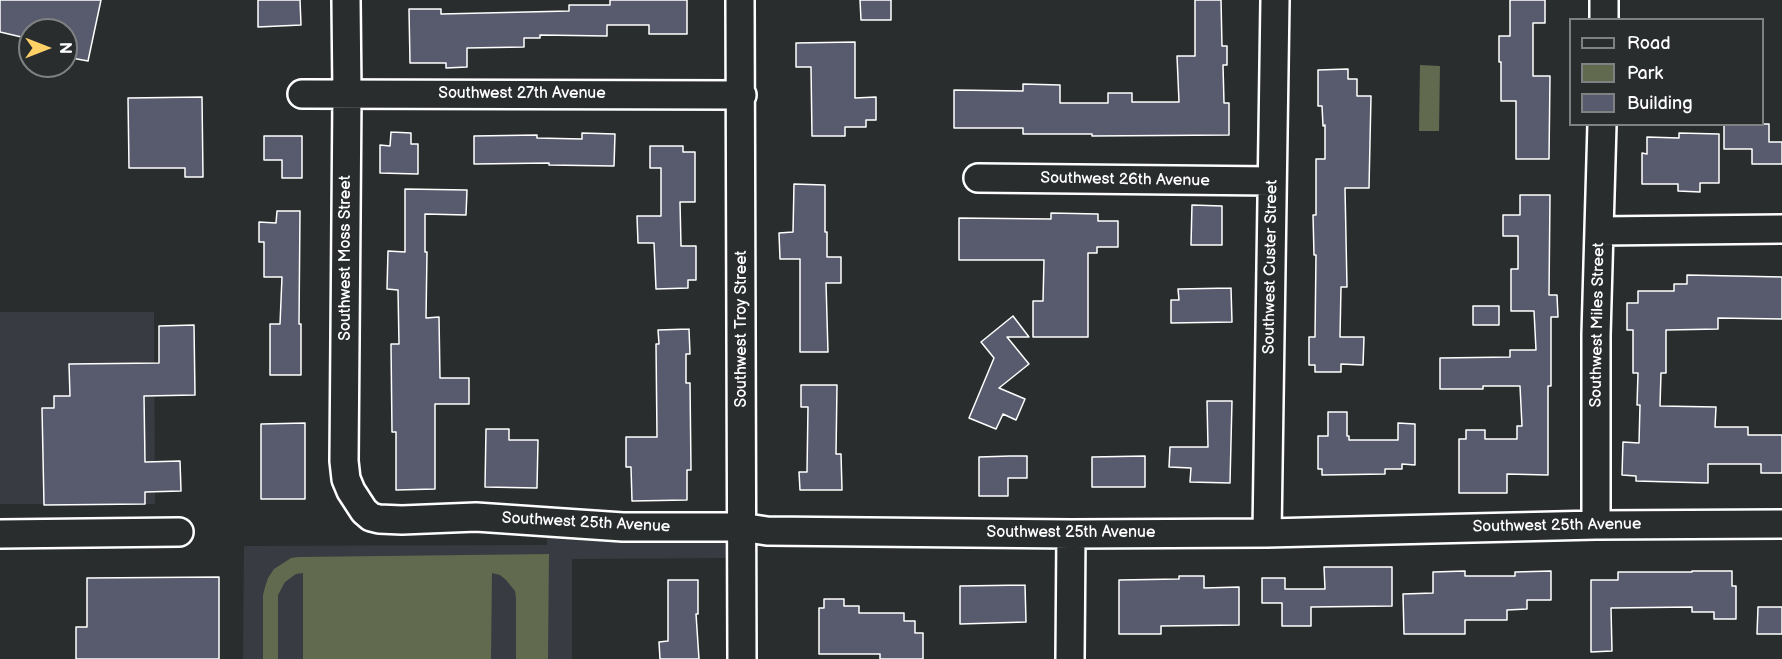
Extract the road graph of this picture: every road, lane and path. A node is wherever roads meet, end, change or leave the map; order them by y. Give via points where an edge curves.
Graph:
1 (346, 0) edge
2 (741, 0) edge
3 (1275, 0) edge
4 (1604, 0) edge
5 (1604, 18) edge
6 (302, 94) dead end
7 (347, 94) junction
8 (742, 95) junction
9 (1602, 126) edge
10 (978, 178) dead end
11 (1272, 181) junction
12 (1782, 229) edge
13 (1600, 231) junction
14 (364, 511) joint
15 (1782, 524) edge
16 (1596, 525) junction
17 (741, 527) junction
18 (179, 532) dead end
19 (1267, 533) junction
20 (0, 534) edge
21 (1071, 534) junction
22 (742, 659) edge
23 (1070, 659) edge

1 - 7 street, Southwest Moss Street
2 - 8 street, Southwest Troy Street
3 - 11 street, Southwest Custer Street
4 - 5 street
6 - 7 street, Southwest 27th Avenue
7 - 8 street, Southwest 27th Avenue
7 - 14 street, Southwest Moss Street via 345,461 346,479
8 - 17 street, Southwest Troy Street
9 - 13 street, Southwest Miles Street
10 - 11 street, Southwest 26th Avenue
11 - 19 street, Southwest Custer Street
12 - 13 street
13 - 16 street, Southwest Miles Street
14 - 17 street, Southwest 25th Avenue via 379,519 476,518 623,527
15 - 16 street, Southwest 25th Avenue
16 - 19 street, Southwest 25th Avenue
17 - 21 street, Southwest 25th Avenue via 767,531
17 - 22 street, Southwest Troy Street
18 - 20 street
19 - 21 street, Southwest 25th Avenue
21 - 23 street

